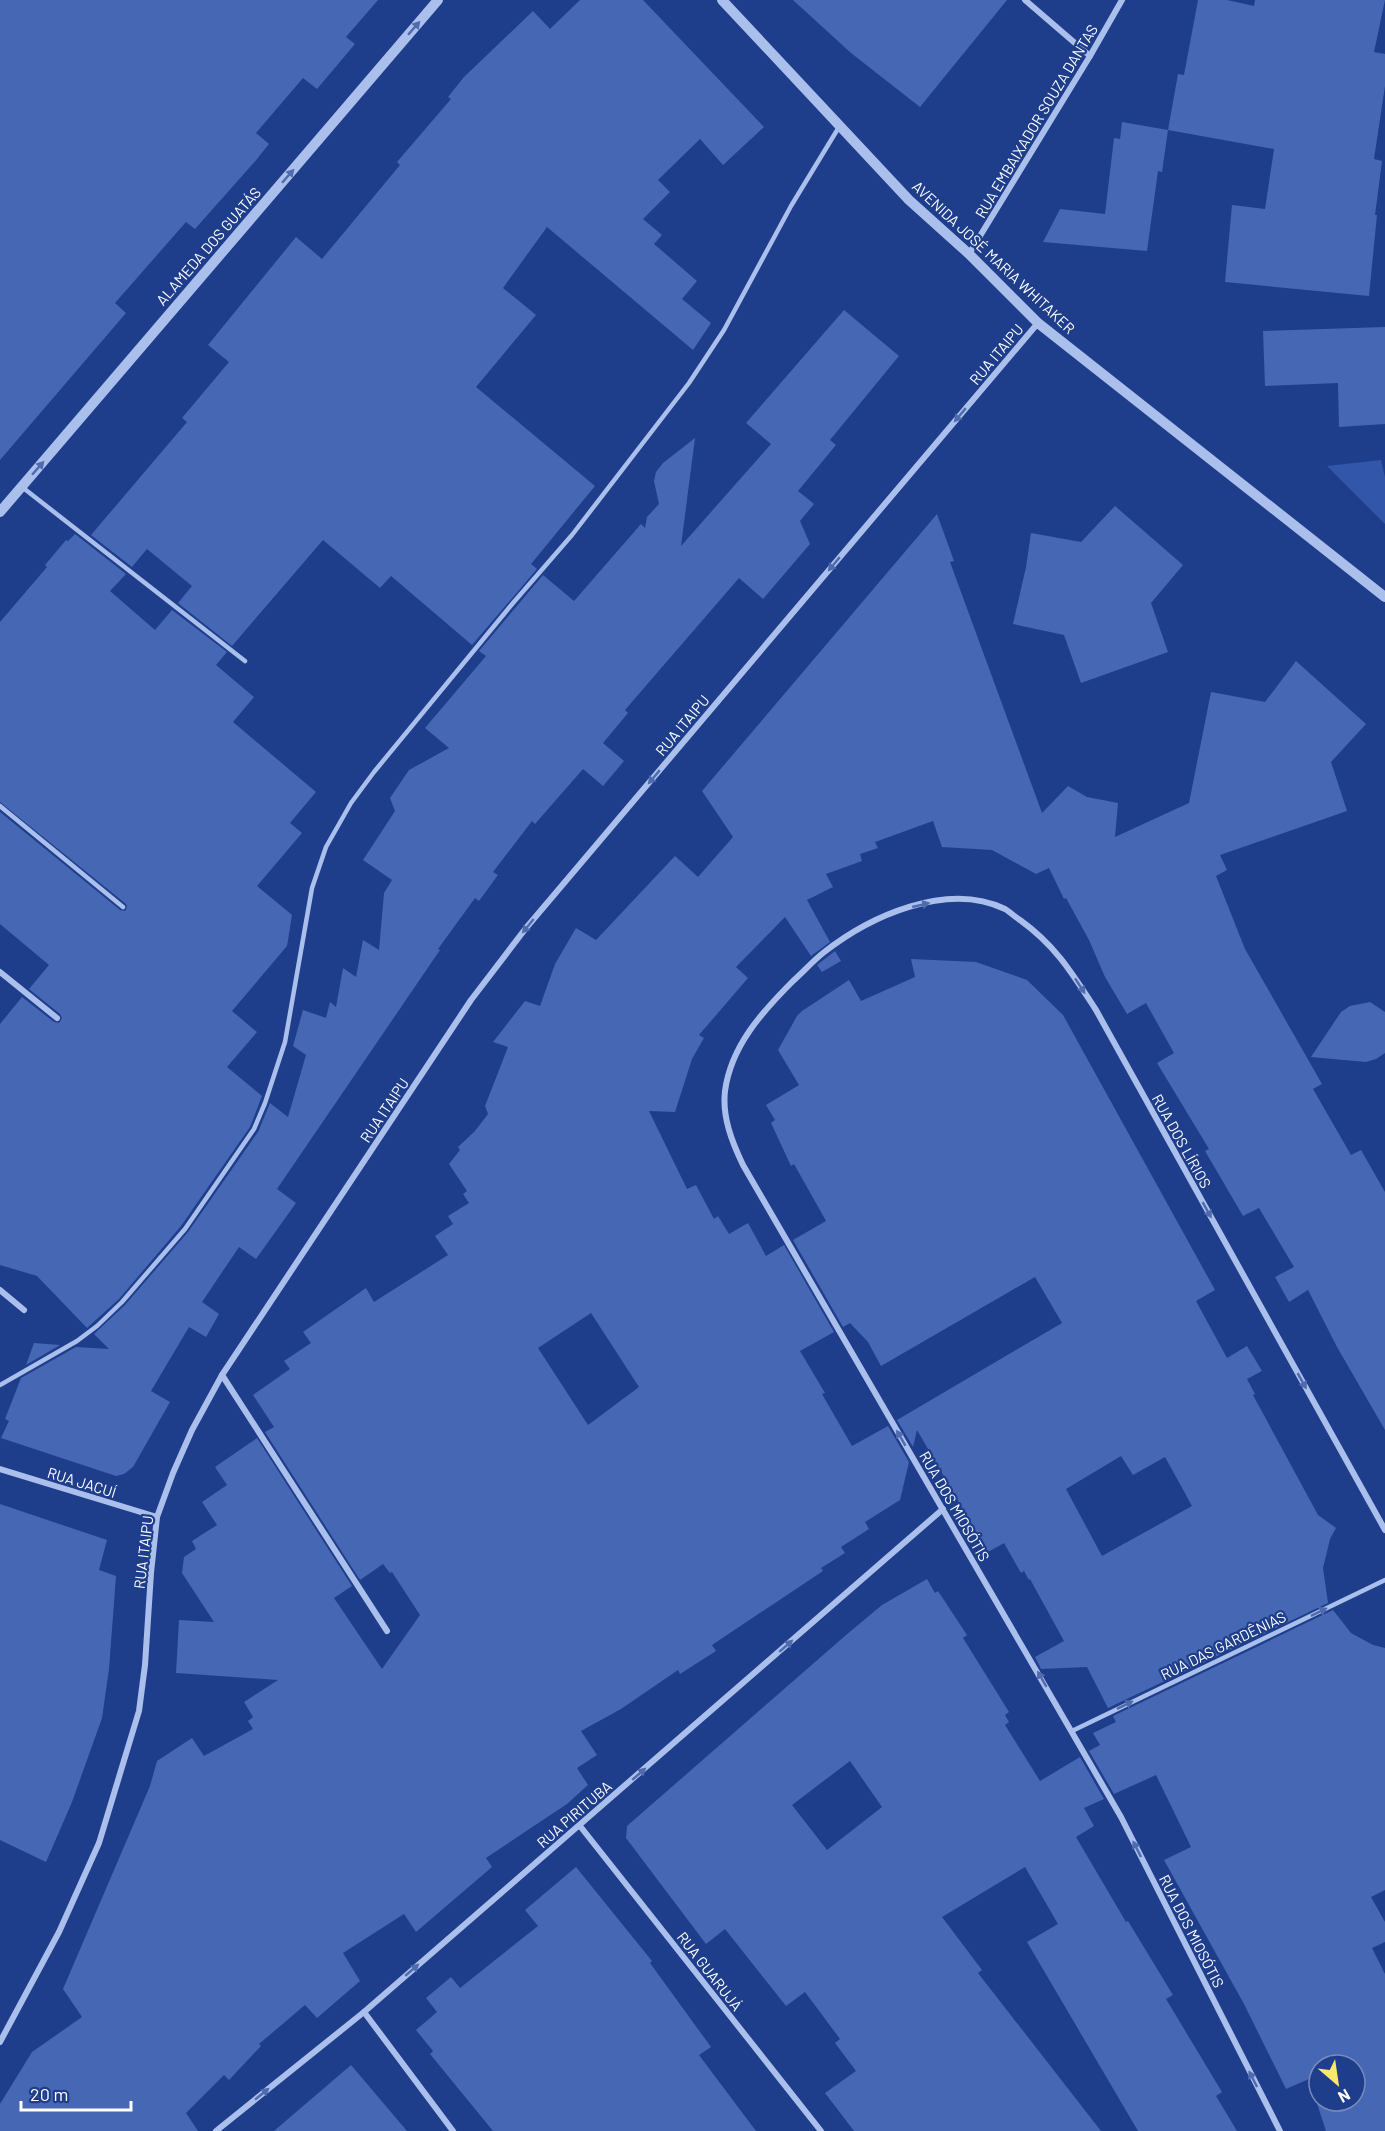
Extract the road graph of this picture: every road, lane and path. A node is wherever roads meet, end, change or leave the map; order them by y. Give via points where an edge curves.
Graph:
1 (438, 0) edge
2 (722, 0) edge
3 (1025, 0) edge
4 (1122, 0) edge
5 (1090, 56) junction
6 (840, 126) junction
7 (969, 254) junction
8 (1038, 323) junction
9 (22, 487) junction
10 (0, 512) edge
11 (1385, 597) edge
12 (245, 661) dead end
13 (0, 806) edge
14 (123, 907) dead end
15 (866, 925) joint
16 (0, 972) edge
17 (57, 1018) dead end
18 (0, 1290) edge
19 (24, 1310) dead end
20 (222, 1375) junction
21 (0, 1385) edge
22 (0, 1469) edge
23 (943, 1509) junction
24 (157, 1517) junction
25 (1385, 1530) edge
26 (1385, 1580) edge
27 (387, 1631) dead end
28 (1072, 1731) junction
29 (580, 1826) junction
30 (364, 2012) junction
31 (0, 2042) edge
32 (216, 2131) edge
33 (453, 2131) edge
34 (821, 2131) edge
35 (1280, 2131) edge

9 -> 1 street, ALAMEDA DOS GUATÁS
2 - 6 street, AVENIDA JOSÉ MARIA WHITAKER
3 - 5 street
4 - 5 street, RUA EMBAIXADOR SOUZA DANTAS
5 - 7 street, RUA EMBAIXADOR SOUZA DANTAS
6 - 7 street, AVENIDA JOSÉ MARIA WHITAKER via 909,200
6 - 21 lane via 791,206 724,330 688,383 572,535 351,803 326,847 312,888 285,1042 254,1129 185,1229 122,1302 77,1341
7 - 8 street, AVENIDA JOSÉ MARIA WHITAKER
8 - 11 street, AVENIDA JOSÉ MARIA WHITAKER
8 -> 20 street, RUA ITAIPU via 526,928 471,1000
9 - 10 street, ALAMEDA DOS GUATÁS
9 - 12 lane
13 - 14 lane
23 -> 15 street, RUA DOS MIOSÓTIS via 752,1183 731,1141 726,1116 725,1092 732,1061 747,1032 823,953
15 -> 25 street, RUA DOS LÍRIOS via 901,910 947,899 970,899 1005,909 1041,935 1096,1010
16 - 17 street
18 - 19 street
20 - 24 street, RUA ITAIPU via 192,1430
20 - 27 street
22 - 24 street, RUA JACUÍ
28 -> 23 street, RUA DOS MIOSÓTIS
29 -> 23 street, RUA PIRITUBA
24 - 31 street, RUA ITAIPU via 145,1665 139,1711 128,1750 99,1843 59,1932
28 -> 26 lane, RUA DAS GARDÊNIAS
35 -> 28 street, RUA DOS MIOSÓTIS via 1121,1817
30 -> 29 street, RUA PIRITUBA
29 - 34 street, RUA GUARUJÁ
32 -> 30 street, RUA PIRITUBA
30 - 33 street

